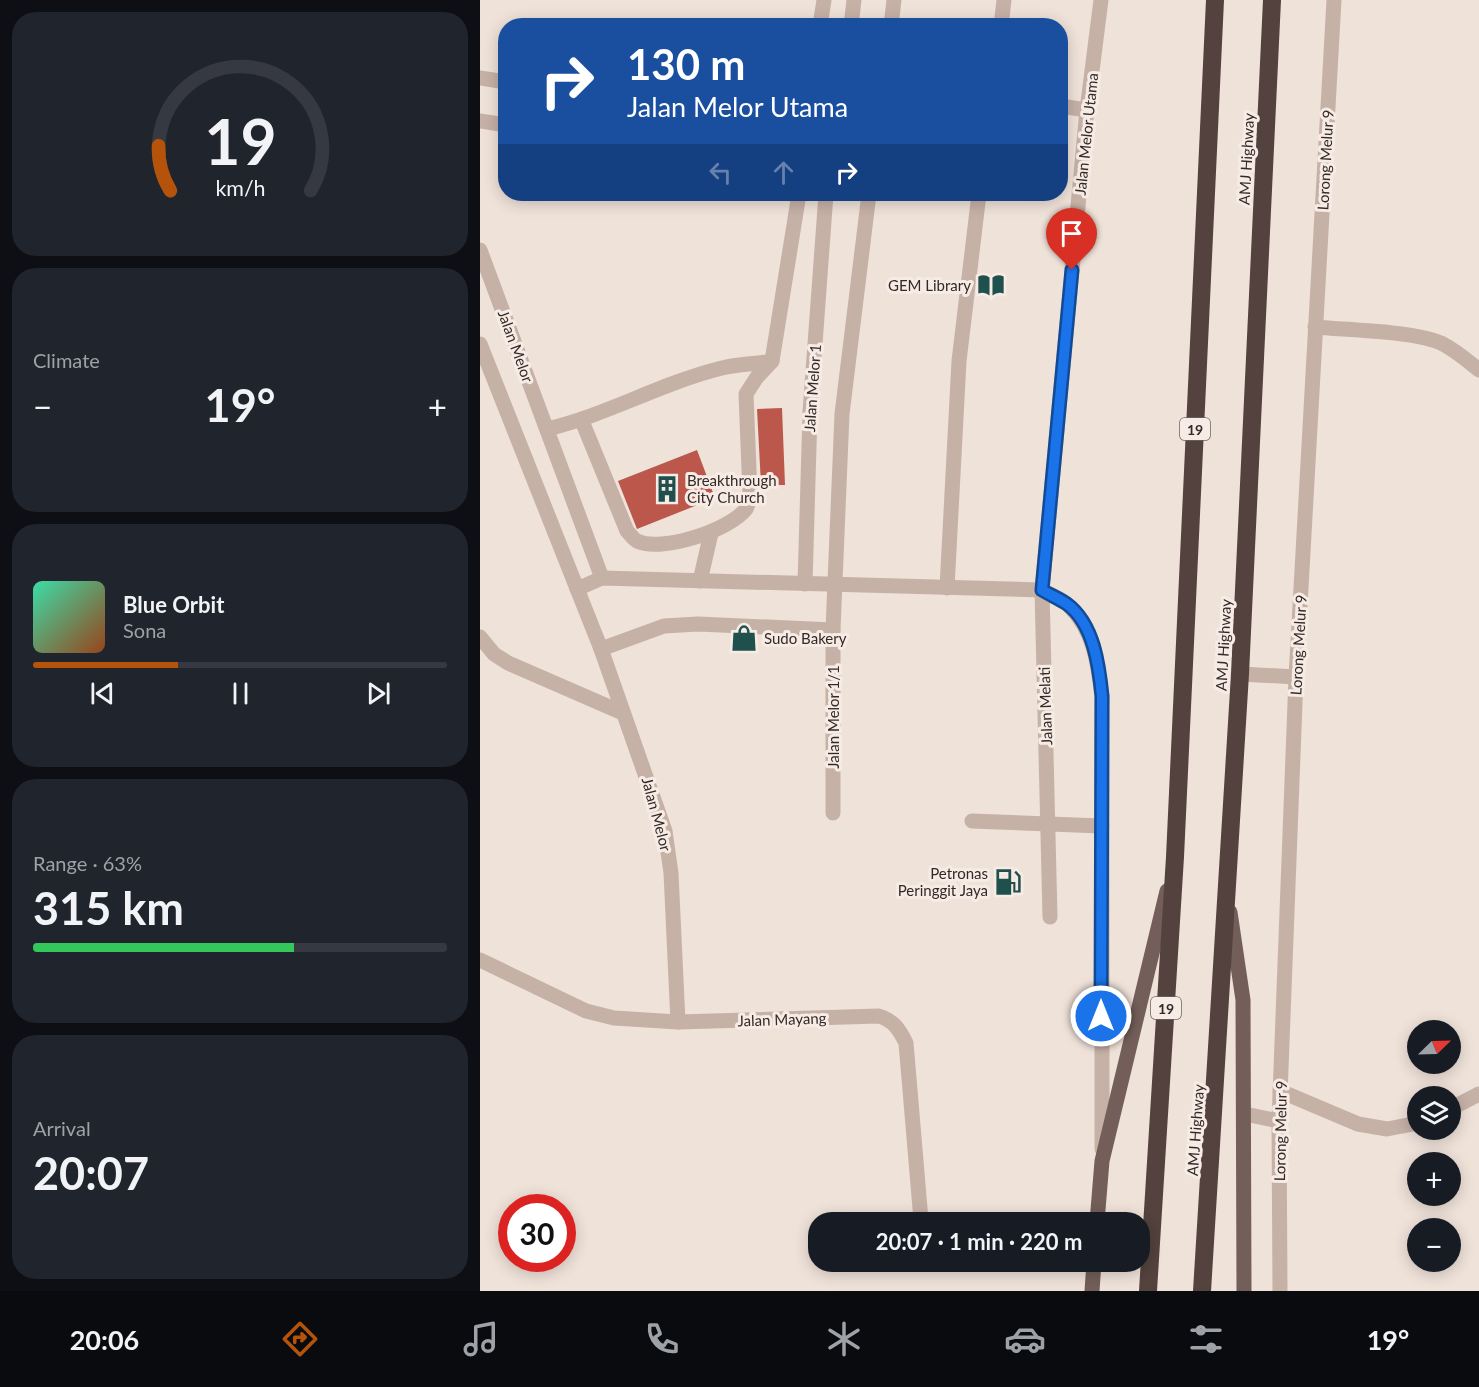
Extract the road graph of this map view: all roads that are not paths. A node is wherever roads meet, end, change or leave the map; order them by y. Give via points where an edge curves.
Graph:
1 (824, 0) edge
2 (854, 0) edge
3 (894, 0) edge
4 (1004, 0) edge
5 (1101, 0) edge
6 (1215, 0) edge
7 (1272, 0) edge
8 (1334, 0) edge
9 (821, 18) edge
10 (852, 18) edge
11 (892, 18) edge
12 (1001, 18) edge
13 (480, 78) edge
14 (498, 80) edge
15 (1068, 107) edge
16 (1087, 110) junction
17 (480, 121) edge
18 (498, 124) edge
19 (799, 201) edge
20 (825, 201) edge
21 (868, 201) edge
22 (978, 201) edge
23 (481, 254) edge
24 (1315, 327) junction
25 (480, 344) edge
26 (772, 361) junction
27 (1479, 370) edge
28 (582, 421) junction
29 (547, 429) junction
30 (711, 534) junction
31 (602, 578) junction
32 (700, 581) junction
33 (805, 584) junction
34 (835, 585) junction
35 (947, 588) junction
36 (577, 589) junction
37 (1042, 590) junction
38 (833, 630) junction
39 (480, 637) edge
40 (601, 650) junction
41 (1240, 674) junction
42 (1296, 676) junction
43 (623, 713) junction
44 (833, 813) dead end
45 (972, 821) dead end
46 (1049, 823) junction
47 (1102, 826) junction
48 (1175, 857) junction
49 (1227, 892) junction
50 (1050, 917) dead end
51 (480, 960) edge
52 (678, 1022) junction
53 (1280, 1091) junction
54 (1479, 1094) edge
55 (1461, 1103) edge
56 (1245, 1114) junction
57 (1279, 1121) junction
58 (1407, 1125) edge
59 (1102, 1161) junction
60 (920, 1212) edge
61 (1098, 1212) edge
62 (1093, 1272) edge
63 (1092, 1291) edge
64 (1148, 1291) edge
65 (1202, 1291) edge
66 (1244, 1291) edge
67 (1280, 1291) edge

1 - 9 street
2 - 10 street
3 - 11 street
4 - 12 street
5 - 16 street, Jalan Melor Utama
6 - 48 highway, 19
7 - 41 highway, AMJ Highway
8 - 24 street, Lorong Melur 9
13 - 14 street
15 - 16 street
16 - 37 street, Jalan Melor Utama
17 - 18 street
19 - 26 street
20 - 33 street, Jalan Melor 1 via 810,412
21 - 34 street, Jalan Melor 1/1 via 842,414
22 - 35 street via 959,361
23 - 29 street, Jalan Melor
24 - 27 street via 1417,337 1462,355
24 - 42 street, Lorong Melur 9
25 - 36 street, Jalan Melor
26 - 28 street via 723,368
26 - 30 street via 746,394 750,495 746,509
28 - 29 street
28 - 30 street via 627,531 636,540 665,544
29 - 31 street, Jalan Melor
30 - 32 street
31 - 32 street
31 - 36 street
32 - 33 street
33 - 34 street
34 - 35 street
34 - 38 street, Jalan Melor 1/1
35 - 37 street
36 - 40 street, Jalan Melor
37 - 46 street, Jalan Melati
37 - 47 street via 1068,605 1086,628 1098,662 1102,696
38 - 40 street via 664,626
38 - 44 street, Jalan Melor 1/1
39 - 43 street via 508,663
40 - 43 street, Jalan Melor
41 - 42 street
41 - 49 highway, AMJ Highway
42 - 53 street, Lorong Melur 9
43 - 52 street, Jalan Melor via 665,831 671,873
45 - 46 street
46 - 47 street
46 - 50 street, Jalan Melati
47 - 59 street
48 - 59 main road
48 - 64 highway, 19
49 - 56 main road via 1243,1000
49 - 65 highway, AMJ Highway
51 - 52 street, Jalan Mayang via 586,1011 640,1021
52 - 60 street, Jalan Mayang via 879,1016 889,1020 899,1028 906,1043
53 - 57 street, Lorong Melur 9
53 - 58 street via 1358,1124 1387,1129
54 - 55 street
56 - 57 street
56 - 66 main road
57 - 67 street, Lorong Melur 9
59 - 61 main road
62 - 63 main road

